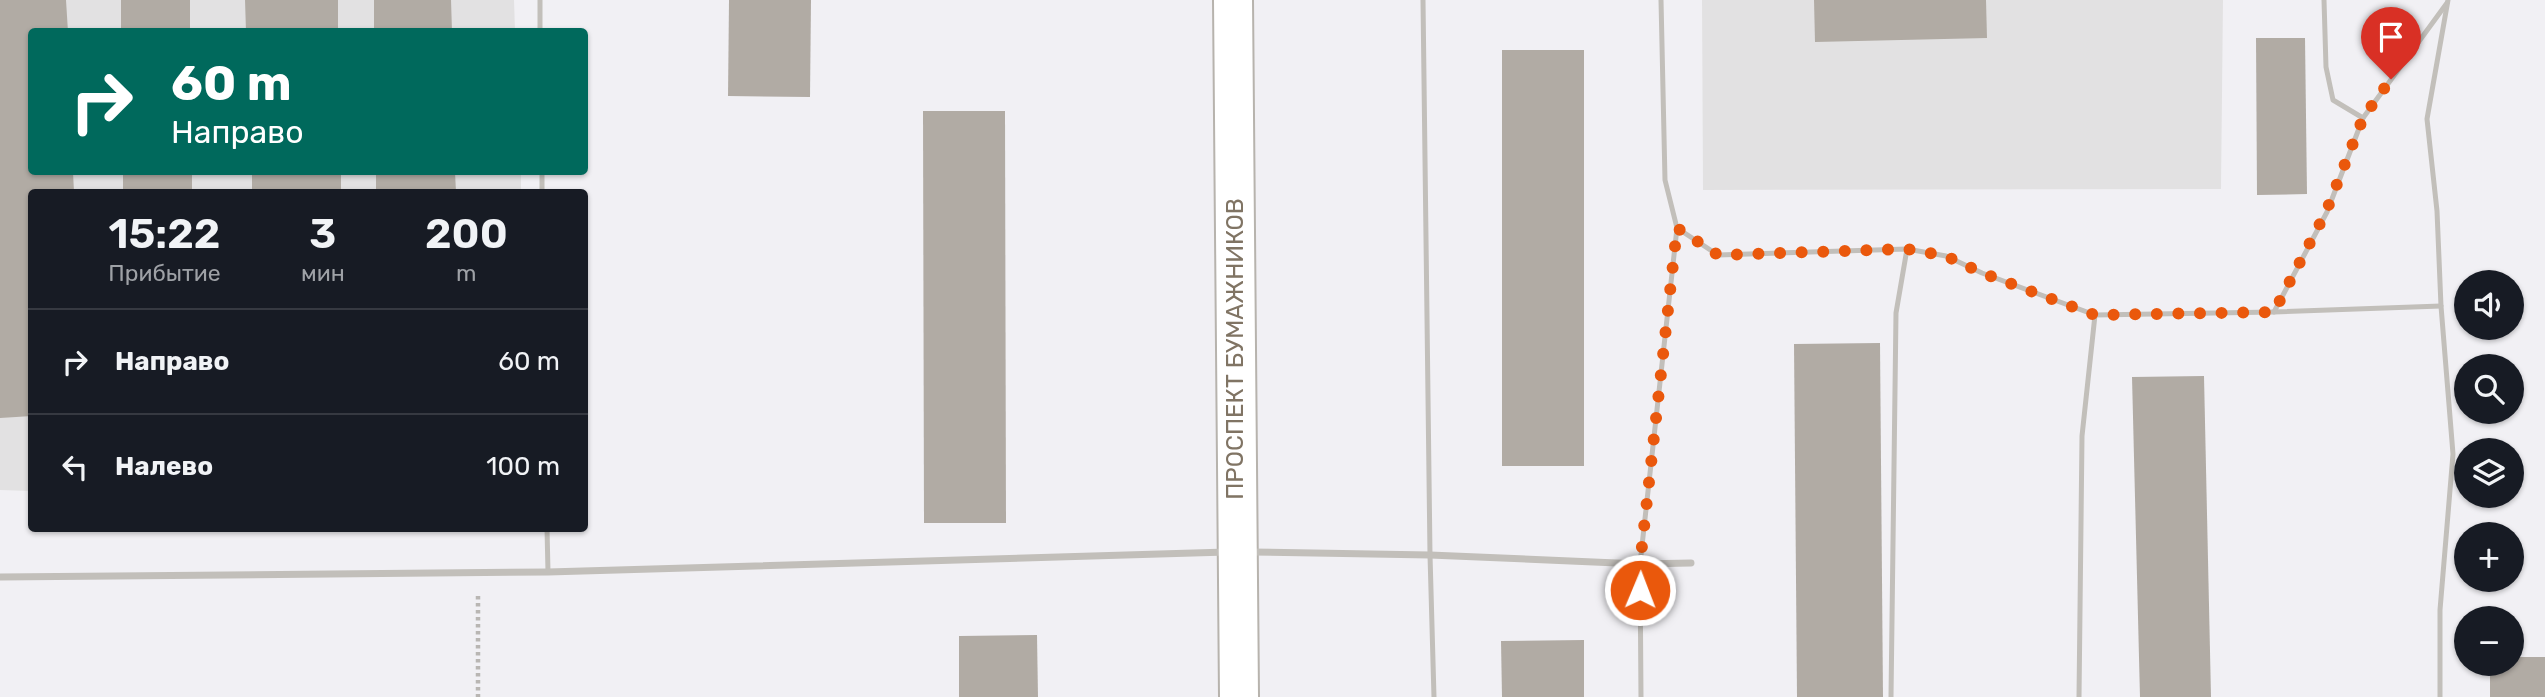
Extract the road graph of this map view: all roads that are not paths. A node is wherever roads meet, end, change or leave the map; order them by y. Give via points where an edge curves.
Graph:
1 (540, 0) edge
2 (1233, 0) edge
3 (1423, 0) edge
4 (1661, 0) edge
5 (2324, 0) edge
6 (2448, 0) edge
7 (540, 28) edge
8 (2363, 118) junction
9 (1677, 228) junction
10 (1907, 249) junction
11 (2441, 306) junction
12 (2274, 312) junction
13 (2095, 315) junction
14 (547, 532) edge
15 (1236, 552) junction
16 (1430, 555) junction
17 (1691, 563) dead end
18 (1640, 564) junction
19 (548, 572) junction
20 (0, 577) edge
21 (1239, 697) edge
22 (1434, 697) edge
23 (1641, 697) edge
24 (1891, 697) edge
25 (2079, 697) edge
26 (2440, 697) edge

1 - 7 lane
2 - 15 street, ПРОСПЕКТ БУМАЖНИКОВ
3 - 16 lane
4 - 9 lane via 1665,180
5 - 8 lane via 2326,67 2333,100
6 - 8 lane
6 - 11 lane via 2427,119
8 - 12 lane via 2326,212
9 - 10 lane via 1718,255
9 - 18 lane
10 - 13 lane via 1946,256
10 - 24 lane via 1896,313
11 - 12 lane
11 - 26 lane via 2453,454 2440,610
12 - 13 lane
13 - 25 lane via 2082,436
14 - 19 lane
15 - 16 street
15 - 19 street
15 - 21 street, ПРОСПЕКТ БУМАЖНИКОВ
16 - 18 street
16 - 22 lane
17 - 18 street
18 - 23 lane
19 - 20 street

